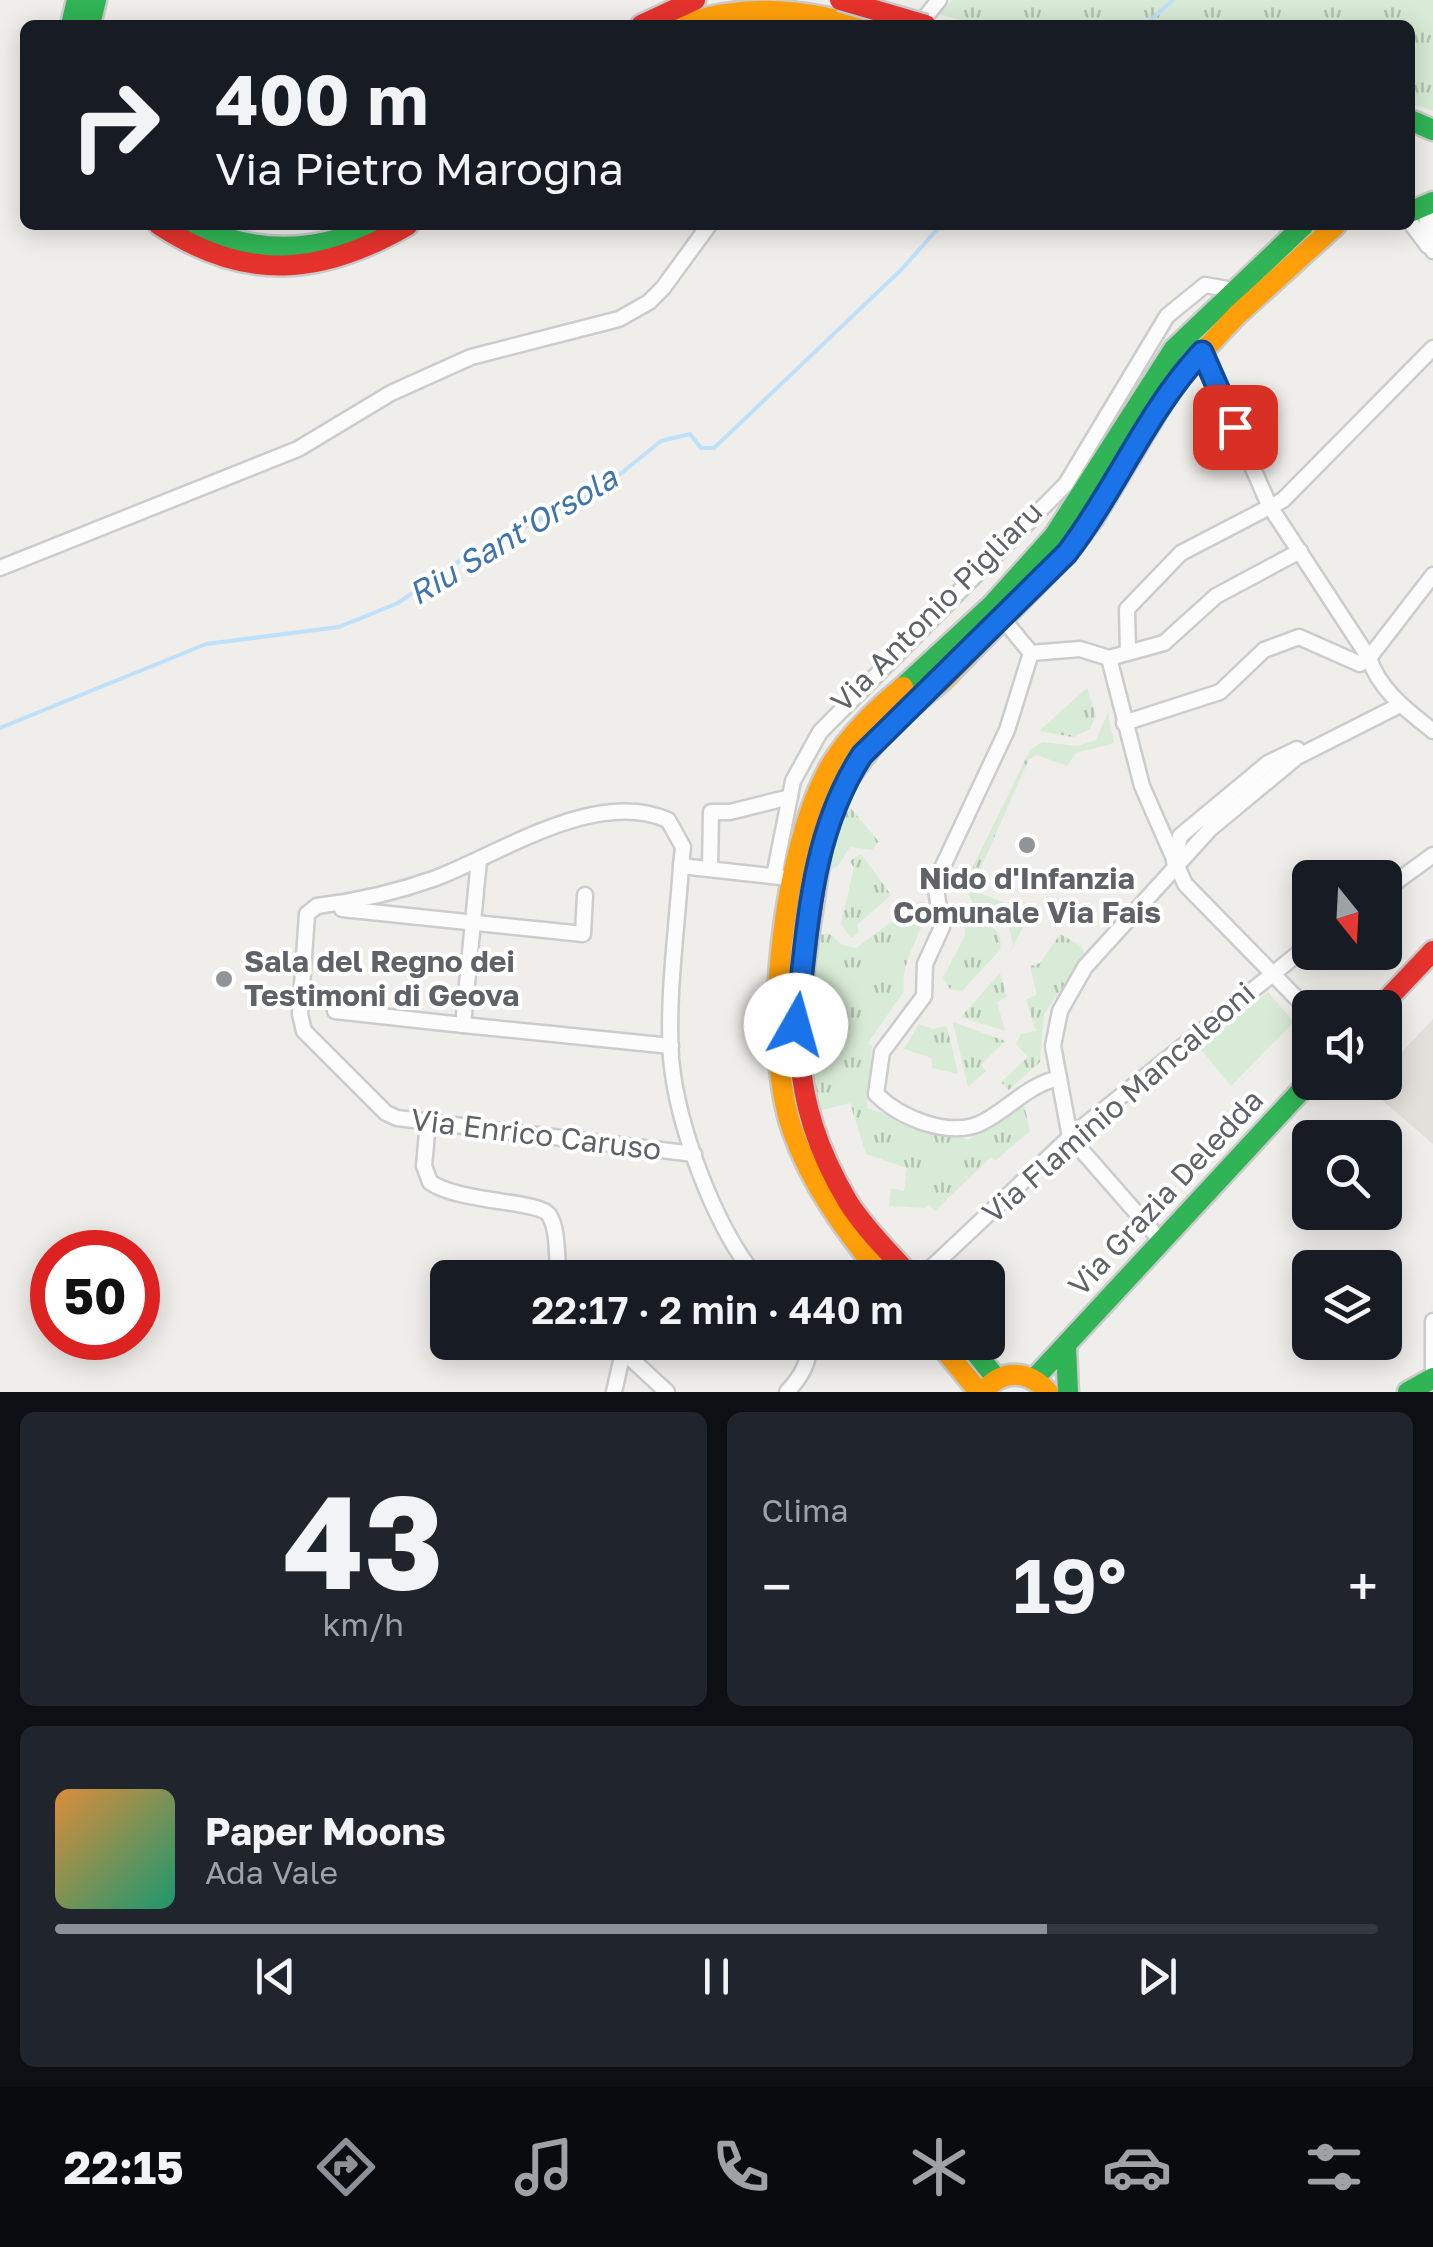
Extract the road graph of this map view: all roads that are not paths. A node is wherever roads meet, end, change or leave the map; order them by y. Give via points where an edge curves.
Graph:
1 (696, 0) edge
2 (834, 8) edge
3 (652, 20) edge
4 (697, 20) edge
5 (896, 20) edge
6 (1424, 206) edge
7 (1415, 229) edge
8 (167, 230) edge
9 (204, 230) edge
10 (363, 230) edge
11 (401, 230) edge
12 (706, 230) edge
13 (1296, 230) edge
14 (1331, 230) edge
15 (1433, 252) edge
16 (1233, 290) junction
17 (1433, 348) edge
18 (1202, 352) junction
19 (1270, 504) junction
20 (1300, 551) junction
21 (0, 568) edge
22 (1433, 575) edge
23 (1003, 619) junction
24 (1128, 652) junction
25 (1031, 653) junction
26 (1109, 658) junction
27 (1370, 658) junction
28 (1400, 705) junction
29 (1124, 722) junction
30 (1433, 731) edge
31 (790, 797) junction
32 (1433, 855) edge
33 (479, 860) junction
34 (1174, 863) junction
35 (682, 866) junction
36 (710, 869) junction
37 (784, 877) junction
38 (1402, 878) edge
39 (585, 896) dead end
40 (317, 906) junction
41 (474, 922) junction
42 (1433, 951) edge
43 (1292, 957) edge
44 (1270, 972) junction
45 (1396, 990) edge
46 (1292, 994) edge
47 (335, 1012) dead end
48 (462, 1025) junction
49 (671, 1046) junction
50 (1059, 1078) junction
51 (1293, 1100) edge
52 (428, 1122) junction
53 (1070, 1137) junction
54 (694, 1154) junction
55 (1162, 1242) junction
56 (557, 1260) edge
57 (746, 1260) edge
58 (869, 1260) edge
59 (897, 1260) edge
60 (939, 1260) edge
61 (1433, 1322) edge
62 (1066, 1346) junction
63 (617, 1360) edge
64 (632, 1360) edge
65 (807, 1360) edge
66 (957, 1360) edge
67 (974, 1360) edge
68 (1433, 1377) edge
69 (986, 1387) edge
70 (1044, 1387) edge
71 (614, 1392) edge
72 (667, 1392) edge
73 (787, 1392) edge
74 (1068, 1392) edge
75 (1408, 1392) edge

1 - 3 main road
2 - 4 main road via 757,7
2 - 5 main road, bridge
6 - 15 street
7 - 15 street
8 - 11 main road via 206,253 264,267 340,260
9 - 10 main road via 238,246 266,249 335,242
12 - 21 street via 663,288 619,319 471,358 391,393 298,450
13 - 16 main road, Via Antonio Pigliaru
14 - 18 main road, Via Antonio Pigliaru
16 - 31 street, Via Antonio Pigliaru via 1205,285 1167,316 1066,484 820,732
16 - 37 main road, Via Antonio Pigliaru via 1160,368 1052,540 846,743 823,777
17 - 19 street via 1283,500
18 - 19 street
18 - 23 main road, Via Antonio Pigliaru via 1176,380 1084,531
19 - 20 street
19 - 24 street via 1181,553 1127,609
20 - 24 street via 1216,596 1164,643
20 - 27 street
22 - 27 street
23 - 25 street
23 - 59 main road, Via Antonio Pigliaru via 862,755 824,828 814,876 796,1025 805,1098 820,1148 850,1205
24 - 26 street
25 - 26 street via 1080,649
25 - 50 street via 1006,730 935,883 942,927 925,964 924,996 882,1052 875,1081 876,1094 893,1111 964,1129 1036,1083
26 - 29 street
27 - 28 street via 1375,676
27 - 29 street via 1360,664 1299,638 1264,650 1220,692
28 - 30 street
28 - 34 street via 1296,757
29 - 34 street
31 - 36 street via 711,812
31 - 37 street, Via Antonio Pigliaru
32 - 38 street
33 - 35 street via 580,816 603,813 673,824
33 - 40 street via 382,895
33 - 41 street
34 - 44 street via 1185,884
34 - 50 street via 1085,967 1060,1011 1053,1046
35 - 36 street
35 - 49 street
36 - 37 street
37 - 58 main road, Via Antonio Pigliaru via 775,1024 785,1104 801,1156 833,1216
39 - 41 street via 583,934
40 - 41 street
40 - 52 street, Via Enrico Caruso via 307,914 300,1014 308,1040 386,1113
41 - 48 street
42 - 45 main road
43 - 44 street, Via Flaminio Mancaleoni
44 - 46 street
44 - 53 street, Via Flaminio Mancaleoni
47 - 48 street
48 - 49 street
49 - 54 street
50 - 53 street
51 - 55 main road, Via Grazia Deledda
52 - 54 street, Via Enrico Caruso
52 - 56 street via 424,1166 430,1182 465,1198 534,1204 546,1211
53 - 55 street
53 - 60 street, Via Flaminio Mancaleoni
54 - 57 street
55 - 62 main road, Via Grazia Deledda
61 - 68 street
62 - 70 main road, Via Grazia Deledda
62 - 74 main road
63 - 71 street
64 - 72 street
65 - 73 street
66 - 69 main road
67 - 69 main road
68 - 75 main road
69 - 70 main road via 1016,1372

